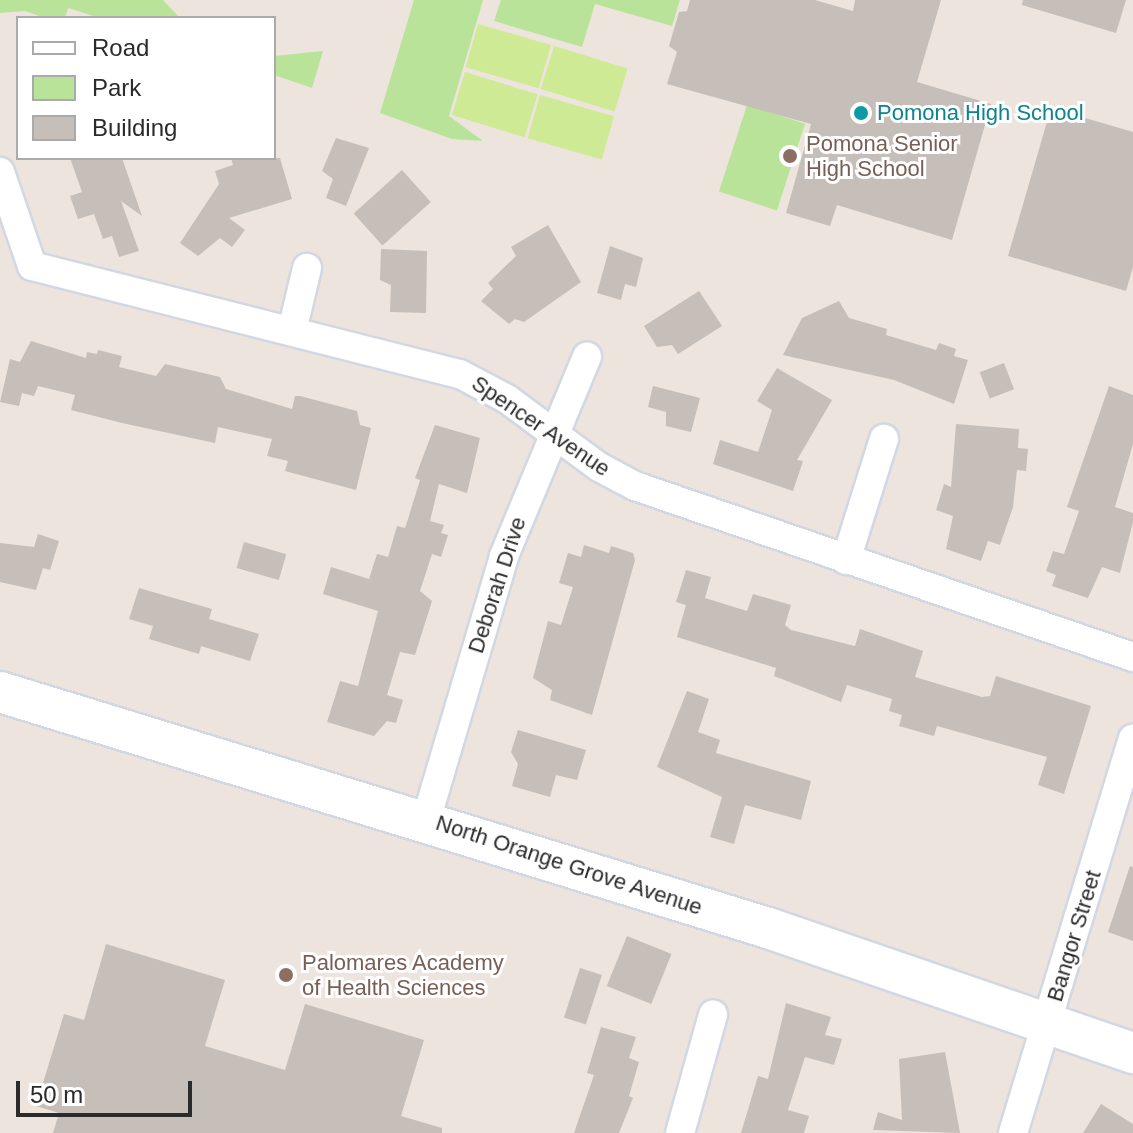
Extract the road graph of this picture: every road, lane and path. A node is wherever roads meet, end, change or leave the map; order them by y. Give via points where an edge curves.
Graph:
1 (0, 172) edge
2 (307, 268) dead end
3 (292, 331) junction
4 (587, 357) dead end
5 (553, 432) junction
6 (884, 439) dead end
7 (846, 560) junction
8 (1133, 657) edge
9 (0, 692) edge
10 (1133, 739) edge
11 (426, 820) junction
12 (713, 1015) dead end
13 (1047, 1025) junction
14 (1133, 1053) edge
15 (680, 1133) edge
16 (1013, 1133) edge

1 - 3 street, Spencer Avenue via 32,266
2 - 3 street
3 - 5 street, Spencer Avenue via 460,374
4 - 5 street, Deborah Drive
5 - 7 street, Spencer Avenue via 635,486
5 - 11 street, Deborah Drive via 504,556
6 - 7 street
7 - 8 street, Spencer Avenue
9 - 11 main road, North Orange Grove Avenue
10 - 13 street, Bangor Street
11 - 13 main road, North Orange Grove Avenue via 768,928
12 - 15 street
13 - 14 main road, North Orange Grove Avenue
13 - 16 street, Bangor Street

